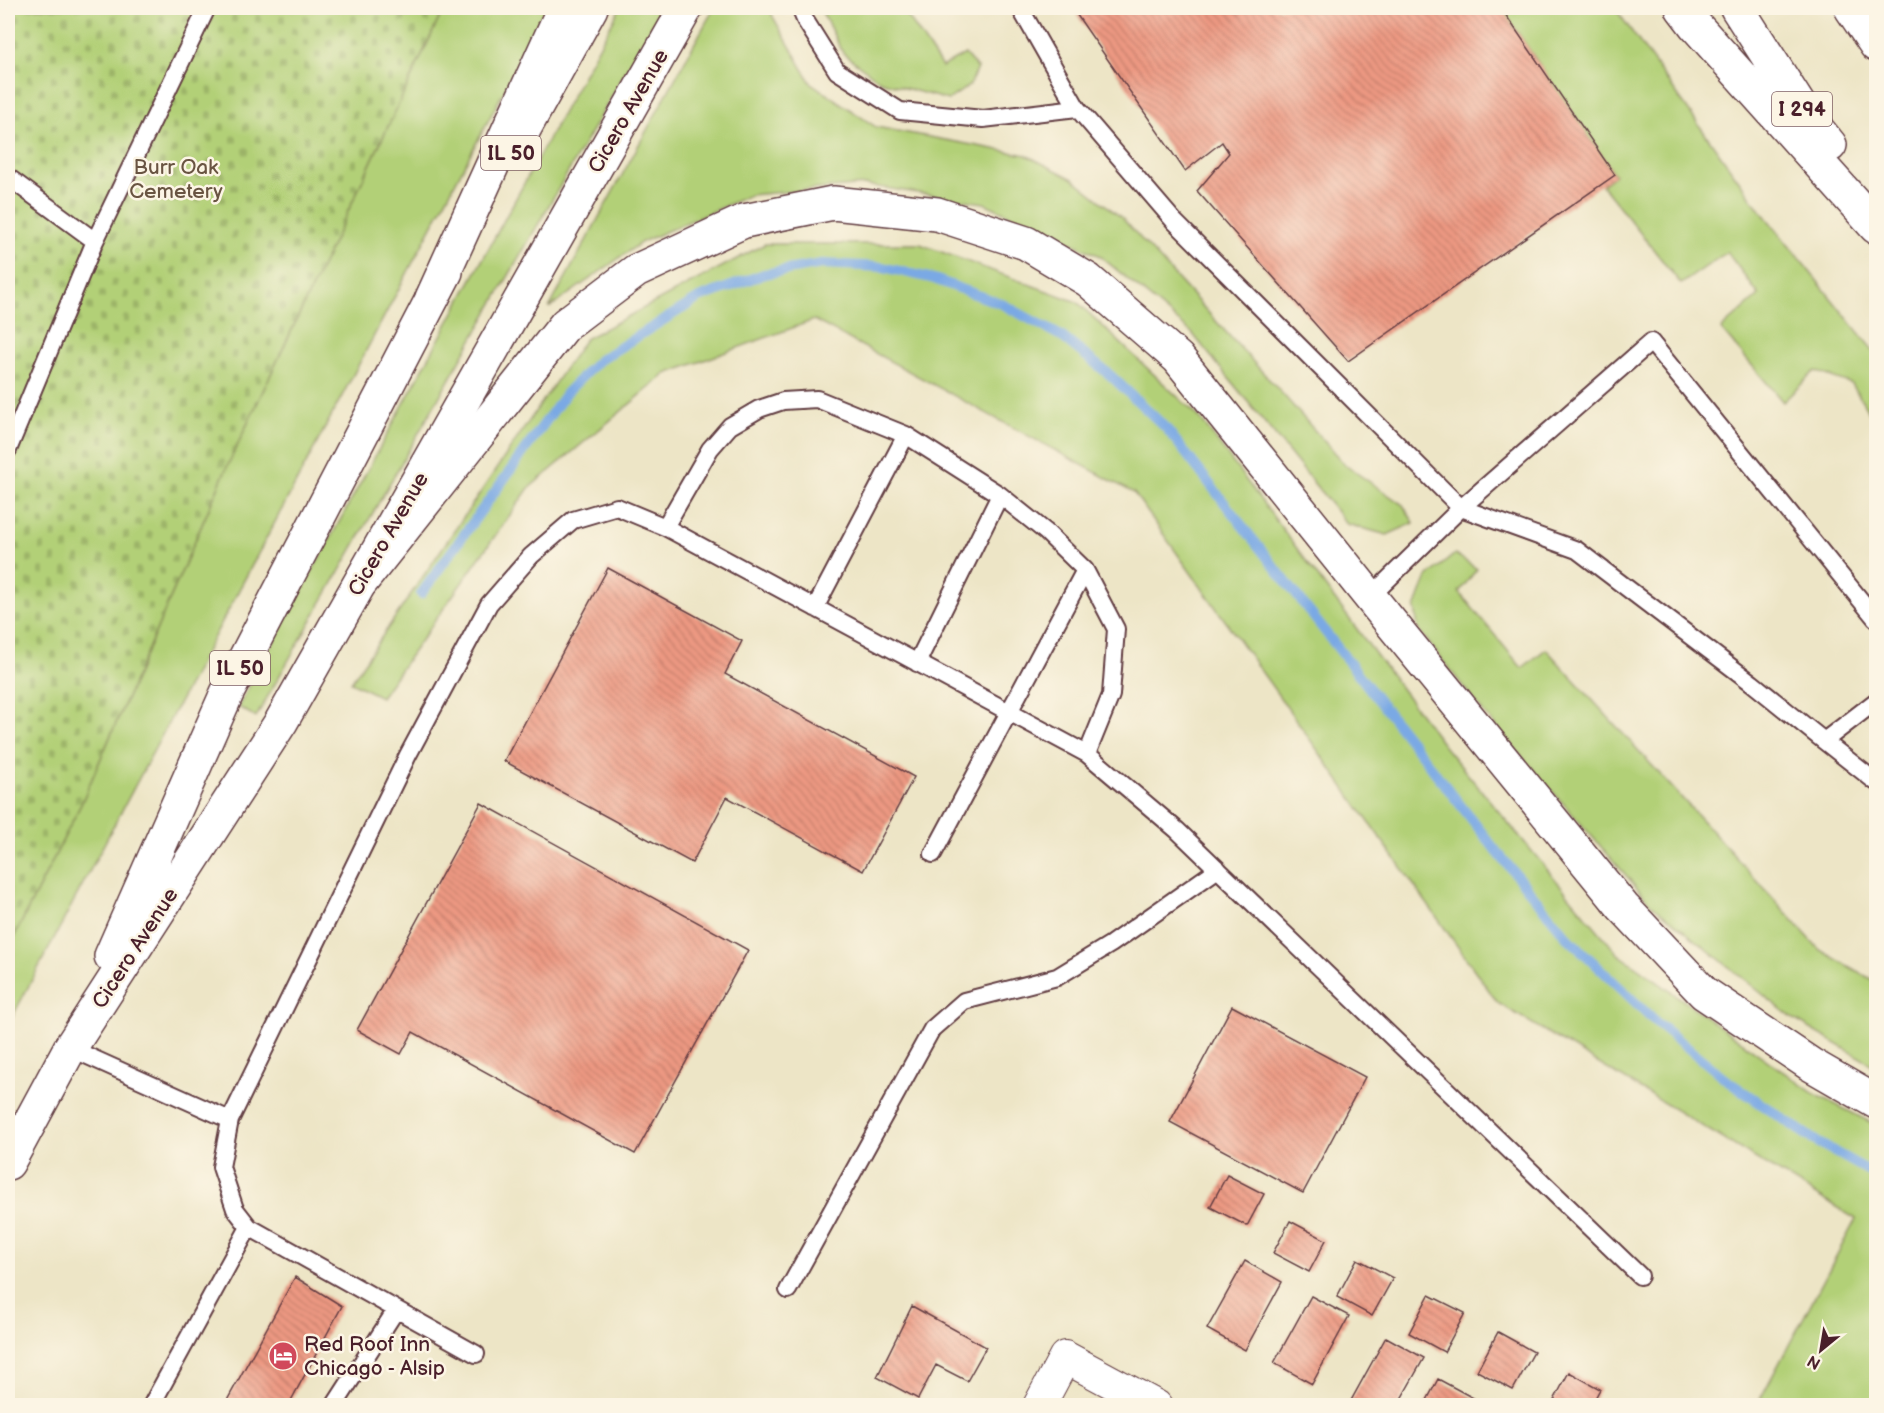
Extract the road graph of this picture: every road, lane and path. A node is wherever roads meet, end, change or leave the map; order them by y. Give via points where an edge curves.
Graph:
1 (207, 8) edge
2 (564, 8) edge
3 (591, 8) edge
4 (686, 8) edge
5 (801, 8) edge
6 (1020, 8) edge
7 (1682, 8) edge
8 (1737, 8) edge
9 (1851, 8) edge
10 (1876, 45) edge
11 (1077, 108) junction
12 (8, 177) edge
13 (1876, 203) edge
14 (1876, 227) edge
15 (95, 241) junction
16 (432, 298) junction
17 (906, 435) junction
18 (8, 450) edge
19 (1000, 495) junction
20 (1461, 508) junction
21 (665, 527) junction
22 (1085, 570) junction
23 (361, 582) junction
24 (1370, 597) junction
25 (815, 608) junction
26 (1876, 619) edge
27 (917, 663) junction
28 (1876, 701) edge
29 (1008, 712) junction
30 (1824, 741) junction
31 (1087, 754) junction
32 (1876, 782) edge
33 (933, 854) dead end
34 (1218, 869) junction
35 (70, 1048) junction
36 (1876, 1102) edge
37 (230, 1120) junction
38 (8, 1163) edge
39 (249, 1227) junction
40 (1640, 1276) dead end
41 (788, 1290) dead end
42 (396, 1310) junction
43 (476, 1354) dead end
44 (151, 1406) edge
45 (334, 1406) edge
46 (1039, 1406) edge
47 (1156, 1406) edge

1 - 15 lane
2 - 16 main road
3 - 16 main road, Cicero Avenue / IL 50
4 - 23 main road, Cicero Avenue / IL 50
5 - 11 lane via 837,70 900,111 983,119
6 - 11 lane
7 - 14 main road
8 - 13 main road, I 294 via 1804,113
9 - 10 main road
11 - 20 lane via 1174,221
12 - 15 lane
15 - 18 lane
16 - 35 main road, Cicero Avenue / IL 50 via 227,693
17 - 19 lane
17 - 21 lane via 817,399 783,401 759,409 730,426 710,449
17 - 25 lane
19 - 22 lane via 1047,532
19 - 27 lane
20 - 24 lane
20 - 26 lane via 1651,342
20 - 30 lane via 1577,550
21 - 25 lane
21 - 37 lane via 617,507 573,520 531,556 489,604 408,755
22 - 29 lane
22 - 31 lane via 1116,629 1112,694
23 - 24 main road via 566,324 636,271 744,220 833,203 937,214 1026,243 1088,280 1178,358
23 - 35 main road, Cicero Avenue / IL 50 via 281,722
24 - 36 main road via 1623,907 1704,993 1810,1064
25 - 27 lane
27 - 29 lane
28 - 30 lane
29 - 31 lane
29 - 33 lane
30 - 32 lane
31 - 34 lane
34 - 40 lane
34 - 41 lane via 1057,977 964,1001 932,1029
35 - 37 lane
35 - 38 main road, Cicero Avenue / IL 50
37 - 39 lane via 221,1167 235,1209
39 - 42 lane
39 - 44 lane
42 - 43 lane
42 - 45 lane
46 - 47 street via 1065,1357

